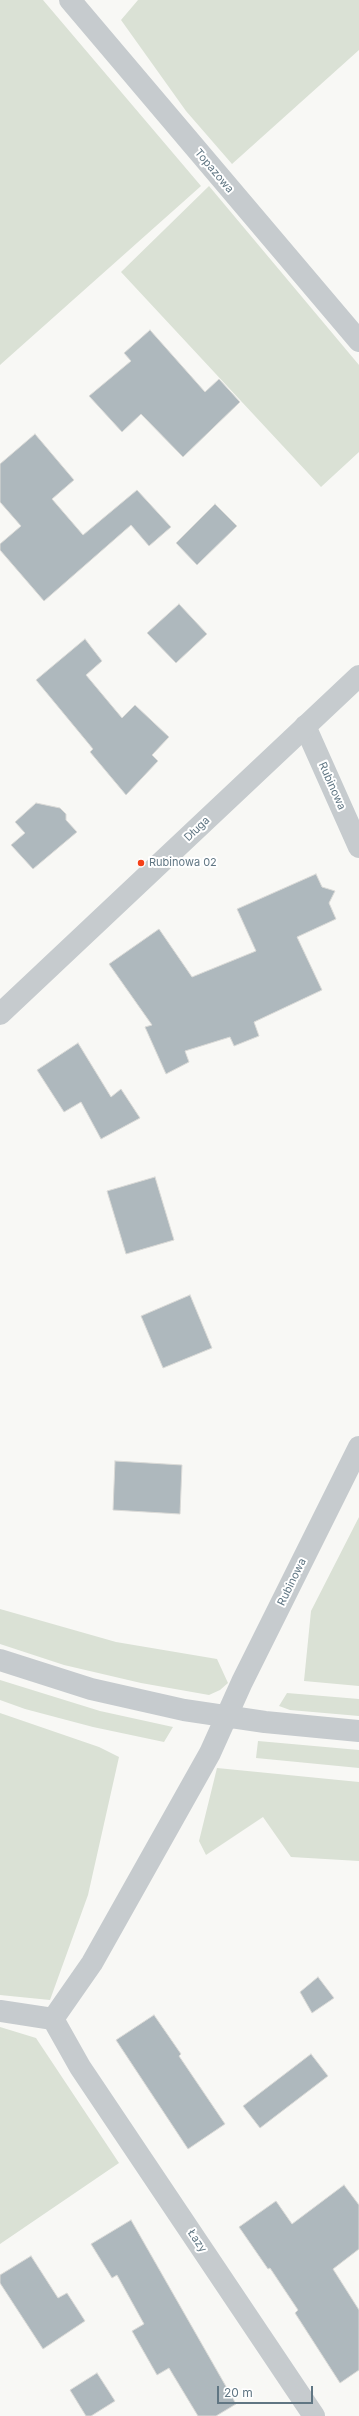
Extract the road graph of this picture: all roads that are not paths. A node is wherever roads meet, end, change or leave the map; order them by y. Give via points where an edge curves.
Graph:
1 (70, 0) edge
2 (359, 340) edge
3 (359, 676) edge
4 (305, 726) junction
5 (359, 847) edge
6 (0, 1014) edge
7 (359, 1447) edge
8 (0, 1660) edge
9 (226, 1716) junction
10 (359, 1731) edge
11 (0, 2012) edge
12 (53, 2019) junction
13 (314, 2416) edge

1 - 2 street, Topazowa
3 - 4 street, Długa
4 - 5 street, Rubinowa
4 - 6 street, Długa
7 - 9 street, Rubinowa
8 - 9 street via 91,1689
9 - 10 street
9 - 12 street, Rubinowa via 210,1753 92,1963
11 - 12 street
12 - 13 street, Łazy via 80,2067

